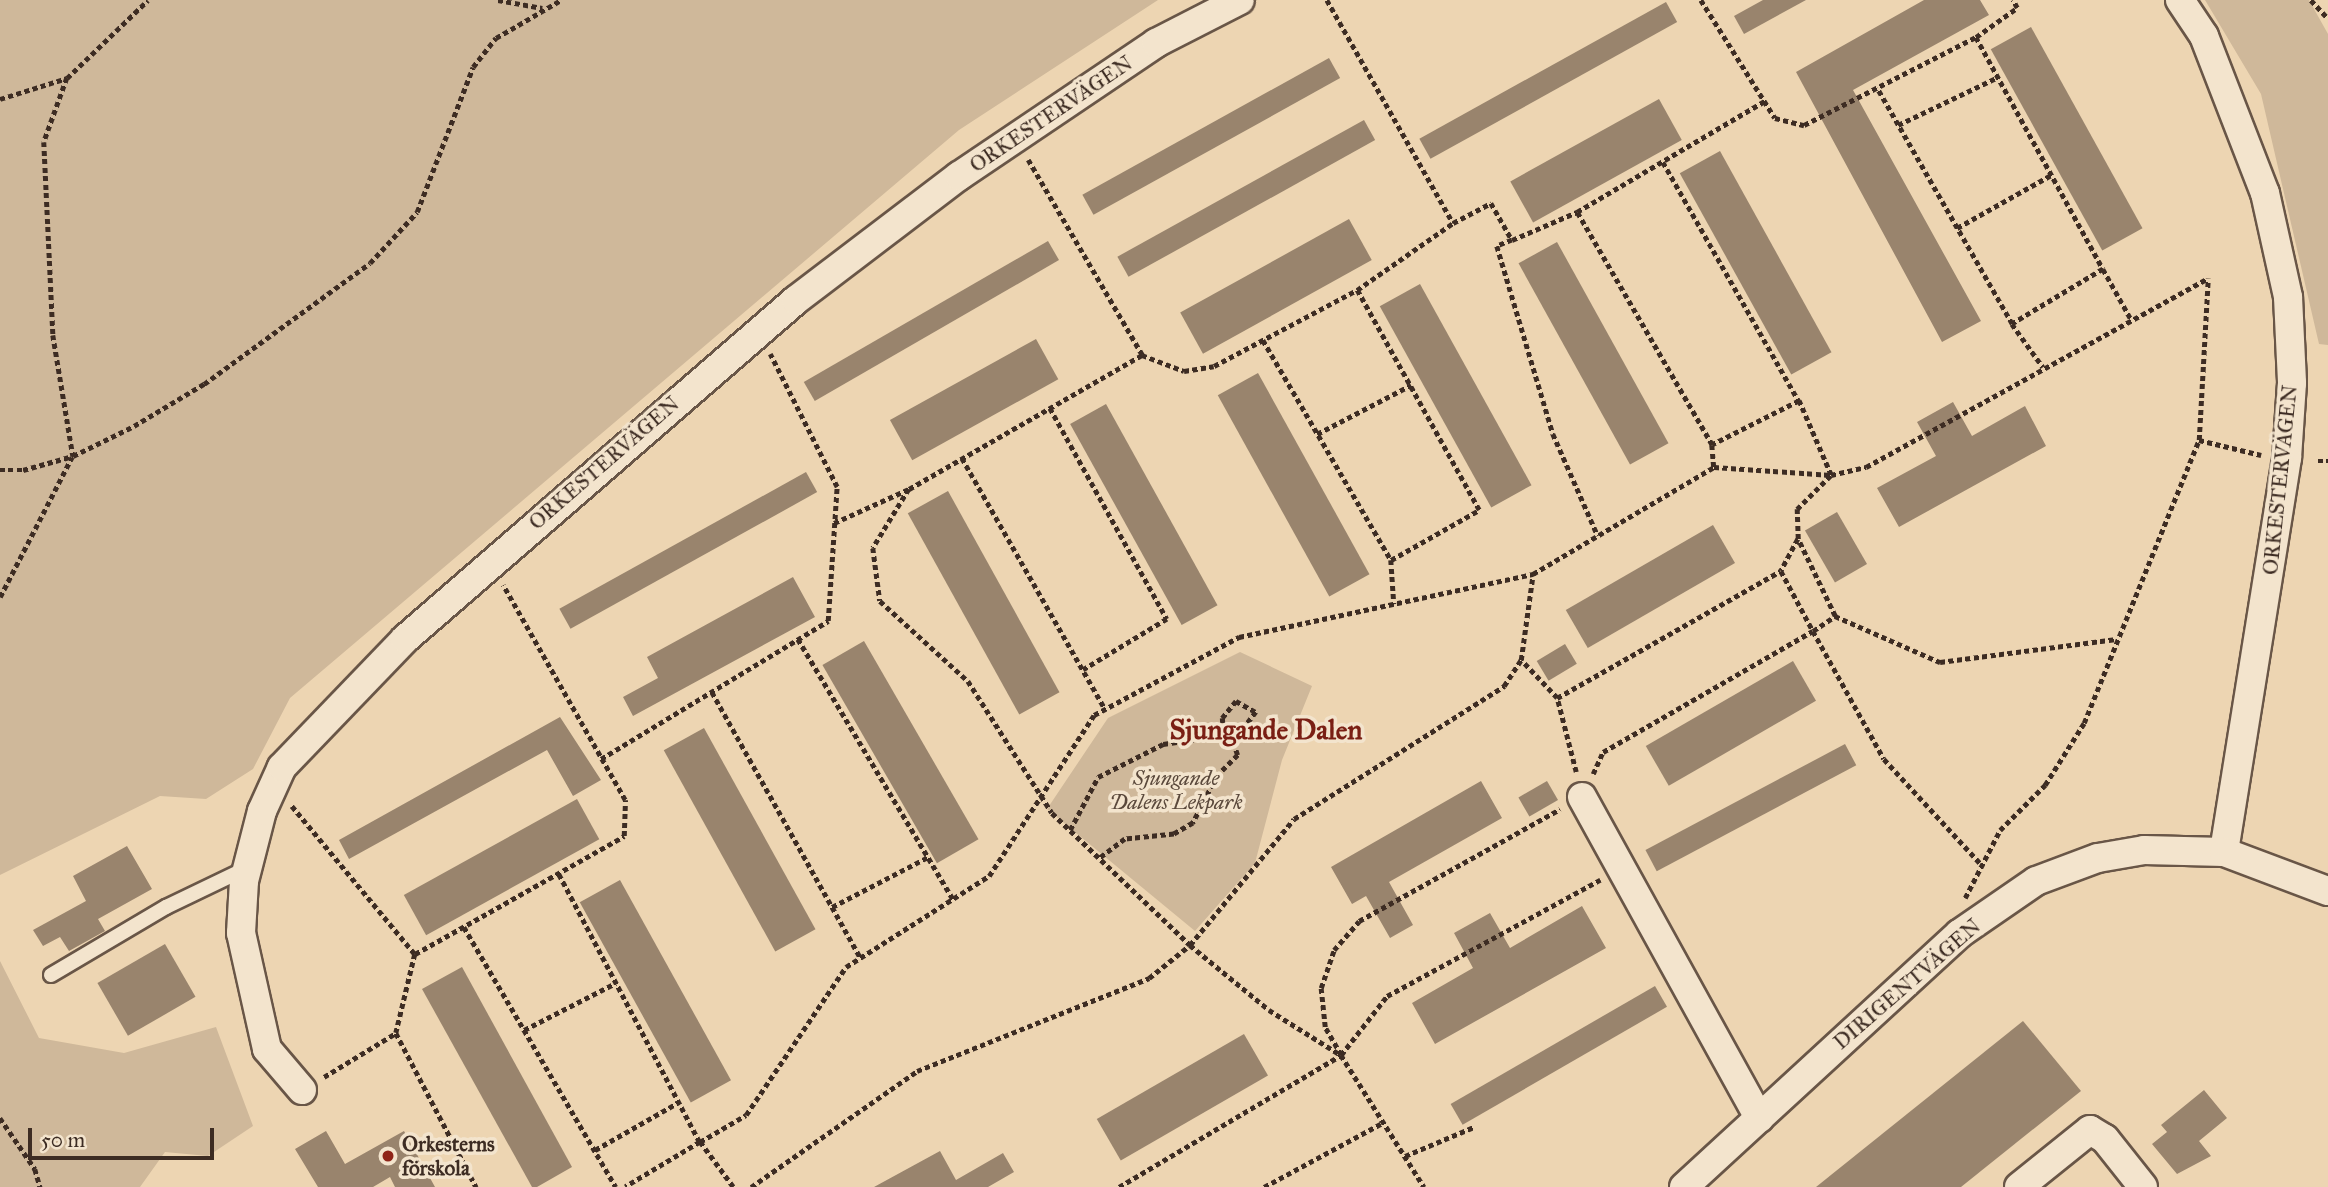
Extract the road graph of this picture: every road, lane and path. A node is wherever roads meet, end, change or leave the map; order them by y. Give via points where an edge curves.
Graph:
1 (148, 0) edge
2 (498, 0) edge
3 (561, 0) edge
4 (1240, 0) edge
5 (1327, 0) edge
6 (2013, 0) edge
7 (2180, 0) edge
8 (2311, 0) edge
9 (1703, 1) edge
10 (542, 8) junction
11 (2328, 18) edge
12 (1976, 37) junction
13 (1998, 77) junction
14 (67, 78) junction
15 (1877, 88) junction
16 (0, 99) edge
17 (1765, 101) junction
18 (1898, 125) junction
19 (1015, 138) junction
20 (1663, 162) junction
21 (2051, 175) junction
22 (1577, 212) junction
23 (1453, 223) junction
24 (1956, 228) junction
25 (1512, 240) junction
26 (2103, 269) junction
27 (1357, 290) junction
28 (2132, 319) junction
29 (2011, 324) junction
30 (759, 331) junction
31 (1263, 340) junction
32 (1142, 355) junction
33 (2043, 367) junction
34 (1410, 385) junction
35 (1799, 401) junction
36 (1050, 408) junction
37 (1317, 434) junction
38 (2199, 440) junction
39 (1712, 445) junction
40 (73, 456) junction
41 (962, 458) junction
42 (2272, 458) dead end
43 (2318, 461) dead end
44 (2328, 461) edge
45 (1714, 467) junction
46 (0, 470) edge
47 (1831, 475) junction
48 (909, 489) junction
49 (834, 523) junction
50 (1598, 536) junction
51 (1798, 539) junction
52 (1391, 561) junction
53 (491, 563) junction
54 (1781, 571) junction
55 (1533, 574) junction
56 (0, 597) edge
57 (1394, 604) junction
58 (1836, 616) junction
59 (1814, 631) junction
60 (798, 639) junction
61 (2117, 639) junction
62 (1521, 660) junction
63 (1083, 670) junction
64 (712, 692) junction
65 (1557, 698) junction
66 (1105, 709) junction
67 (1223, 731) junction
68 (1234, 741) junction
69 (601, 759) junction
70 (274, 785) junction
71 (1041, 793) junction
72 (1582, 797) junction
73 (1070, 830) junction
74 (2224, 852) junction
75 (928, 857) junction
76 (1100, 858) junction
77 (1981, 864) junction
78 (248, 868) junction
79 (1620, 870) junction
80 (559, 874) junction
81 (2328, 891) edge
82 (953, 899) junction
83 (832, 907) junction
84 (464, 927) junction
85 (1959, 934) junction
86 (1190, 945) junction
87 (415, 954) junction
88 (860, 957) junction
89 (51, 975) dead end
90 (616, 983) junction
91 (524, 1030) junction
92 (396, 1033) junction
93 (1342, 1055) junction
94 (302, 1090) joint
95 (679, 1102) junction
96 (0, 1118) edge
97 (1759, 1118) junction
98 (1384, 1122) junction
99 (1474, 1127) dead end
100 (700, 1142) junction
101 (595, 1150) junction
102 (1405, 1156) junction
103 (40, 1187) edge
104 (476, 1187) edge
105 (616, 1187) edge
106 (625, 1187) edge
107 (733, 1187) edge
108 (751, 1187) edge
109 (1119, 1187) edge
110 (1265, 1187) edge
111 (1424, 1187) edge
112 (1684, 1187) edge
113 (2019, 1187) edge
114 (2143, 1187) edge

1 - 14 path
2 - 10 path
3 - 10 path
4 - 19 street, ORKESTERVÄGEN via 1156,43
5 - 23 path
6 - 12 path via 2017,8
7 - 74 street, ORKESTERVÄGEN via 2204,36 2265,193 2288,297 2292,383 2287,458
8 - 11 path
9 - 17 path
10 - 40 path via 495,38 473,67 417,212 370,263 204,384
12 - 13 path
12 - 15 path
13 - 18 path
13 - 21 path
14 - 16 path
14 - 40 path via 44,142 53,335
15 - 17 path via 1804,125 1776,118
15 - 18 path
17 - 20 path
18 - 24 path
19 - 30 street, ORKESTERVÄGEN
19 - 32 path
20 - 22 path
20 - 35 path
21 - 24 path
21 - 26 path
22 - 25 path
22 - 39 path
23 - 25 path via 1491,203
23 - 27 path
24 - 29 path
25 - 50 path via 1497,246 1553,433
26 - 28 path
26 - 29 path
27 - 31 path
27 - 34 path
28 - 33 path
28 - 38 path via 2208,278
29 - 33 path
30 - 49 path via 837,487
30 - 53 street, ORKESTERVÄGEN
31 - 32 path via 1214,366 1184,371
31 - 37 path
32 - 36 path
33 - 47 path via 1866,467
34 - 37 path
34 - 52 path via 1479,510
35 - 39 path
35 - 47 path
36 - 41 path
36 - 63 path via 1167,619
37 - 52 path
38 - 42 path
38 - 61 path
39 - 45 path
40 - 46 path
40 - 56 path
41 - 48 path
41 - 63 path
43 - 44 path
45 - 47 path
45 - 50 path
47 - 51 path via 1797,509
48 - 49 path
48 - 71 path via 873,548 880,601 968,681
49 - 60 path via 828,621
50 - 55 path
51 - 54 path
51 - 58 path
52 - 57 path
53 - 69 path
53 - 70 street, ORKESTERVÄGEN via 328,716 282,766
54 - 59 path
54 - 65 path
55 - 57 path
55 - 62 path
57 - 66 path via 1239,637
58 - 59 path
58 - 61 path via 1940,662
59 - 72 path via 1603,752
59 - 77 path via 1884,759
60 - 64 path
60 - 75 path
61 - 77 path via 2084,723 2045,785 2000,830
62 - 65 path
62 - 86 path via 1504,686 1294,819
63 - 66 path
64 - 69 path
64 - 83 path
65 - 72 path
66 - 71 path via 1094,715
67 - 68 path
67 - 68 path via 1222,718 1236,701 1256,712
67 - 73 path via 1163,744 1098,777
68 - 76 path via 1238,755 1217,776 1185,831 1125,839
69 - 80 path via 625,800 624,836
70 - 78 street, ORKESTERVÄGEN
70 - 87 path
71 - 73 path
71 - 82 path via 989,876
72 - 79 street
72 - 93 path via 1359,921 1334,950 1321,988 1325,1027
73 - 76 path
74 - 81 street, DIRIGENTVÄGEN
74 - 85 street, DIRIGENTVÄGEN via 2144,850 2098,858 2036,881
75 - 82 path
75 - 83 path
76 - 86 path
77 - 85 path via 1967,888
78 - 89 lane via 166,907
78 - 94 street, ORKESTERVÄGEN via 242,933 256,1007 267,1049
79 - 93 path via 1387,996
79 - 97 street
80 - 84 path
80 - 90 path
82 - 88 path
83 - 88 path
84 - 87 path
84 - 91 path
85 - 97 street, DIRIGENTVÄGEN
86 - 93 path via 1269,1010
86 - 108 path via 1149,978 917,1072
87 - 92 path
88 - 100 path via 846,967 746,1115
90 - 91 path
90 - 95 path
91 - 101 path
92 - 94 path
92 - 104 path
93 - 98 path
93 - 109 path
95 - 100 path
95 - 101 path
96 - 103 path via 35,1169
97 - 112 street, DIRIGENTVÄGEN
98 - 102 path
98 - 110 path
99 - 102 path
100 - 106 path
100 - 107 path
101 - 105 path
102 - 111 path
113 - 114 street via 2090,1130 2105,1139

